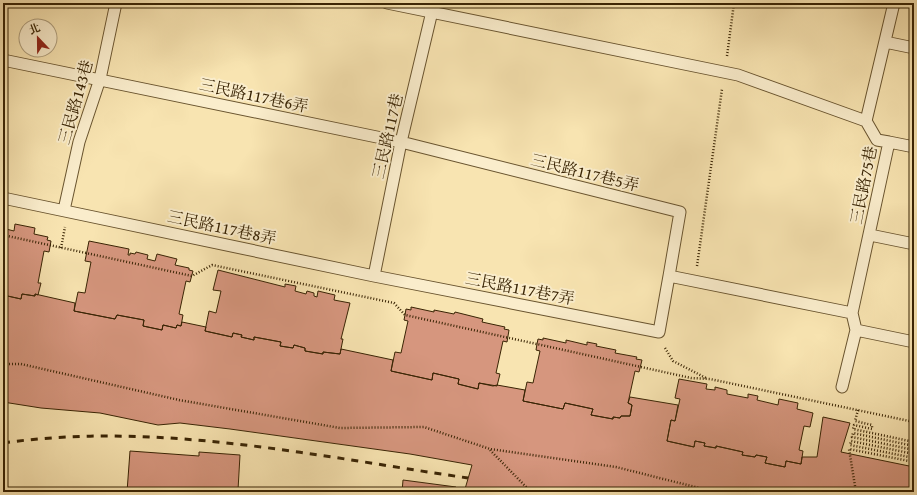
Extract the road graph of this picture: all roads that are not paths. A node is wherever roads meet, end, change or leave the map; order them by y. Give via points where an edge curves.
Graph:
1 (116, 3) edge
2 (387, 3) edge
3 (894, 3) edge
4 (433, 8) edge
5 (885, 42) junction
6 (914, 48) edge
7 (3, 60) edge
8 (100, 79) junction
9 (866, 121) junction
10 (401, 142) junction
11 (890, 142) junction
12 (914, 147) edge
13 (3, 198) edge
14 (64, 210) junction
15 (870, 235) junction
16 (914, 244) edge
17 (374, 276) junction
18 (669, 276) junction
19 (852, 314) junction
20 (856, 330) junction
21 (914, 342) edge
22 (842, 387) dead end

1 - 8 lane, 三民路143巷
2 - 4 lane
3 - 5 lane, 三民路75巷
4 - 9 lane via 738,76
4 - 10 lane, 三民路117巷
5 - 6 lane
5 - 9 lane, 三民路75巷
7 - 8 lane, 三民路117巷6弄
8 - 10 lane, 三民路117巷6弄
8 - 14 lane, 三民路143巷 via 79,142
9 - 11 lane, 三民路75巷 via 877,140
10 - 17 lane, 三民路117巷
10 - 18 lane, 三民路117巷5弄 via 680,212
11 - 12 lane
11 - 15 lane, 三民路75巷
13 - 14 lane, 三民路117巷8弄
14 - 17 lane, 三民路117巷8弄
15 - 16 lane
15 - 19 lane, 三民路75巷
17 - 18 lane, 三民路117巷7弄 via 659,332
18 - 19 lane
19 - 20 lane
20 - 21 lane
20 - 22 lane

